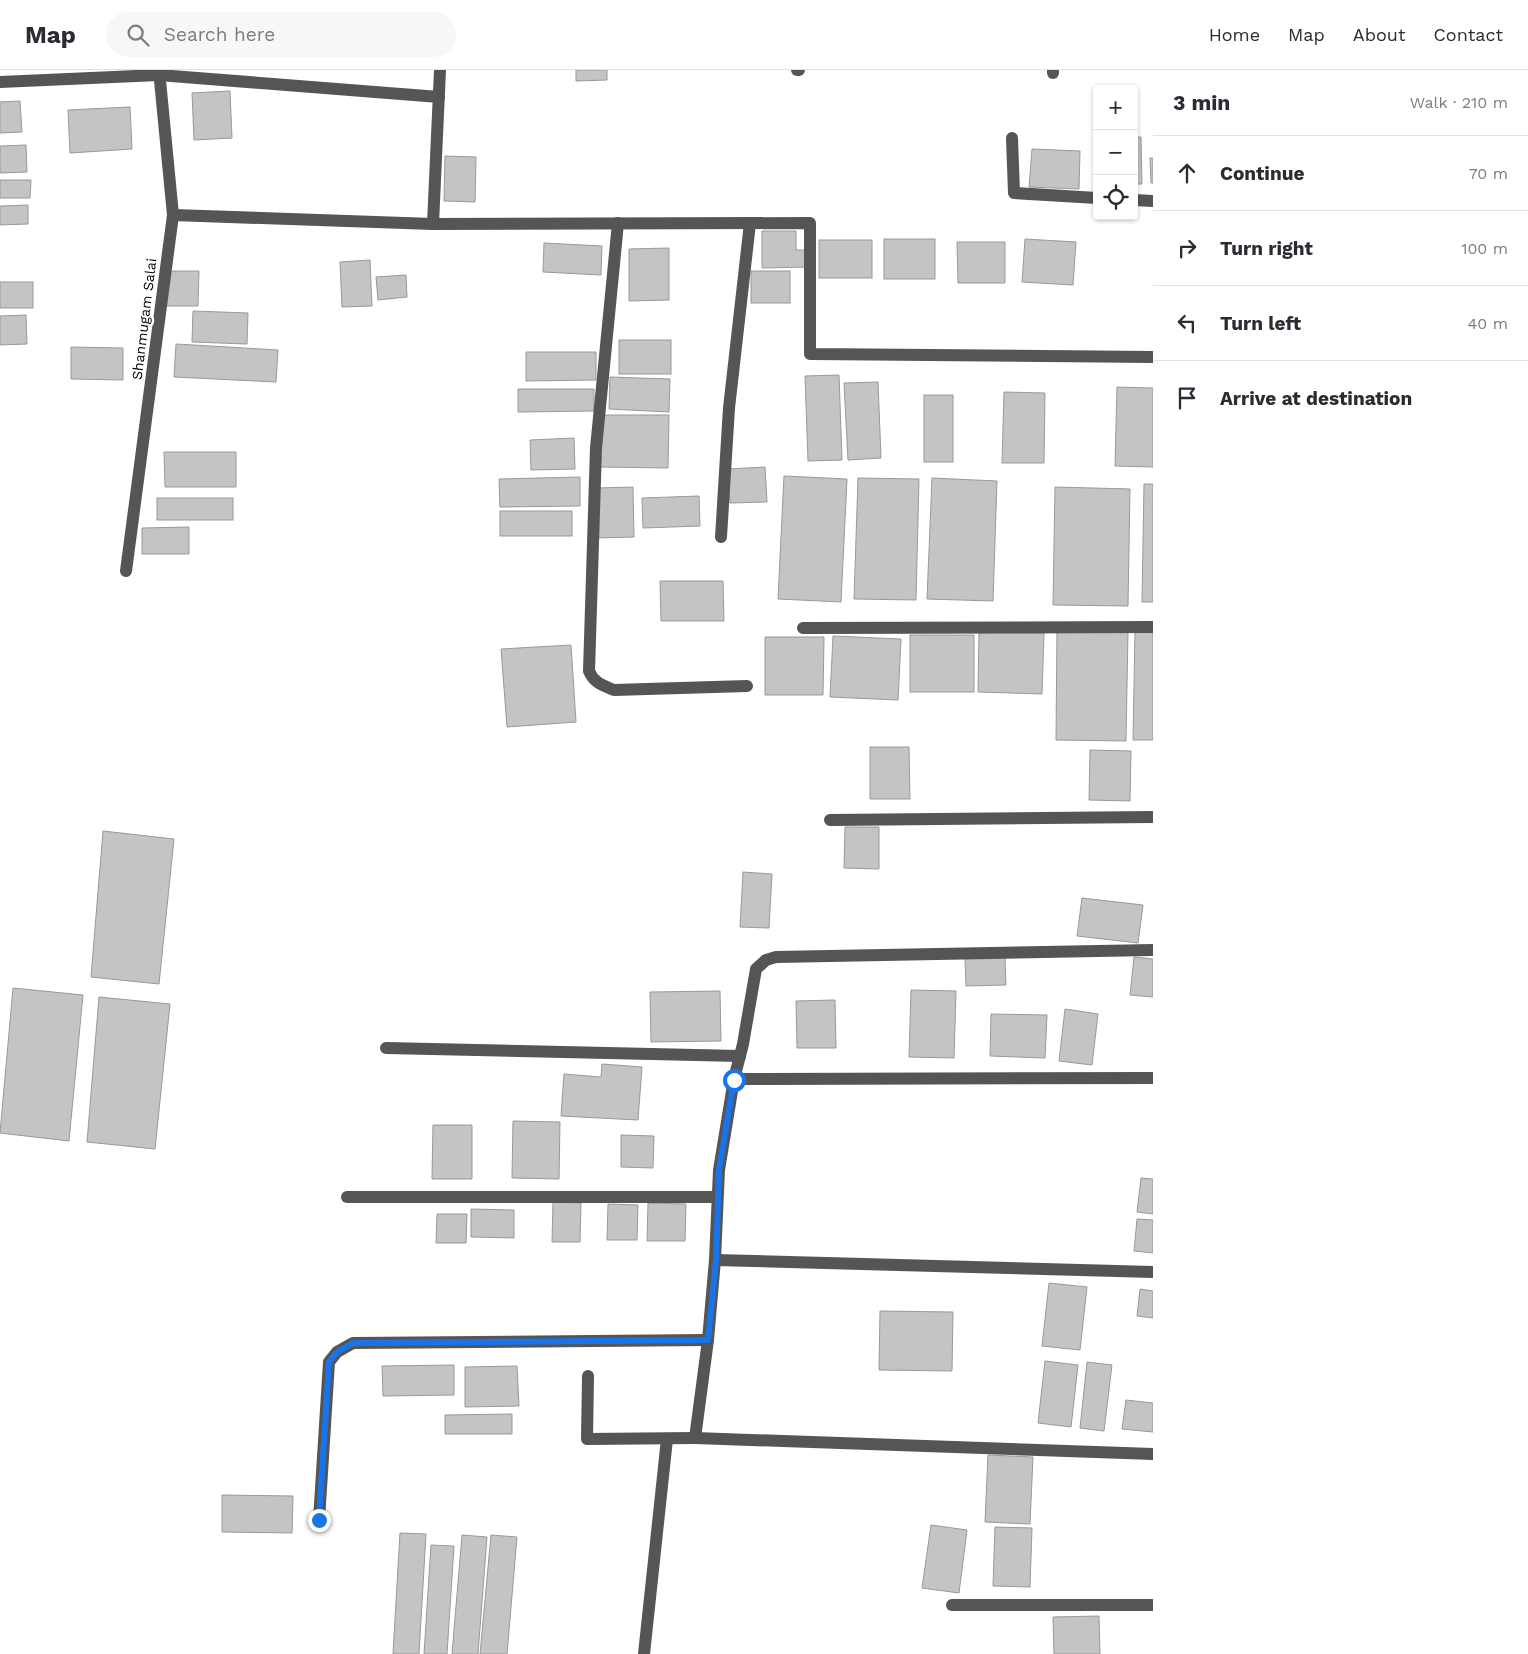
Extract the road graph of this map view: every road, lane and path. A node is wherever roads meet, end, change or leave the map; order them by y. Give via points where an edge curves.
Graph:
1 (440, 70) edge
2 (159, 72) edge
3 (0, 82) edge
4 (439, 97) junction
5 (1012, 138) dead end
6 (1093, 198) edge
7 (1138, 200) edge
8 (1153, 201) edge
9 (172, 215) junction
10 (618, 223) junction
11 (750, 223) junction
12 (434, 224) junction
13 (1153, 357) edge
14 (722, 536) dead end
15 (126, 571) dead end
16 (1153, 627) edge
17 (803, 628) dead end
18 (747, 686) dead end
19 (1153, 817) edge
20 (830, 820) dead end
21 (1153, 950) edge
22 (386, 1048) dead end
23 (740, 1056) junction
24 (1153, 1078) edge
25 (734, 1080) junction
26 (347, 1197) dead end
27 (717, 1197) junction
28 (716, 1260) junction
29 (1153, 1272) edge
30 (708, 1340) junction
31 (588, 1376) dead end
32 (695, 1438) junction
33 (667, 1439) junction
34 (1153, 1454) edge
35 (319, 1520) dead end
36 (952, 1605) dead end
37 (1153, 1606) edge
38 (644, 1654) edge

1 - 4 street
2 - 3 street
2 - 4 street
2 - 9 street, Shanmugam Salai
4 - 12 street
5 - 6 street via 1014,193
7 - 8 street
9 - 12 street
9 - 15 street, Shanmugam Salai
10 - 11 street
10 - 12 street
10 - 18 street via 596,448 589,671 598,684 614,690
11 - 13 street via 810,222 810,354
11 - 14 street via 729,408
16 - 17 street
19 - 20 street
21 - 23 street via 776,957 766,960 756,969
22 - 23 street
23 - 25 street
24 - 25 street
25 - 27 street
26 - 27 street
27 - 28 street
28 - 29 street
28 - 30 street
30 - 32 street
30 - 35 street via 353,1343 337,1352 329,1362
31 - 33 street via 587,1439
32 - 33 street
32 - 34 street
33 - 38 street
36 - 37 street

